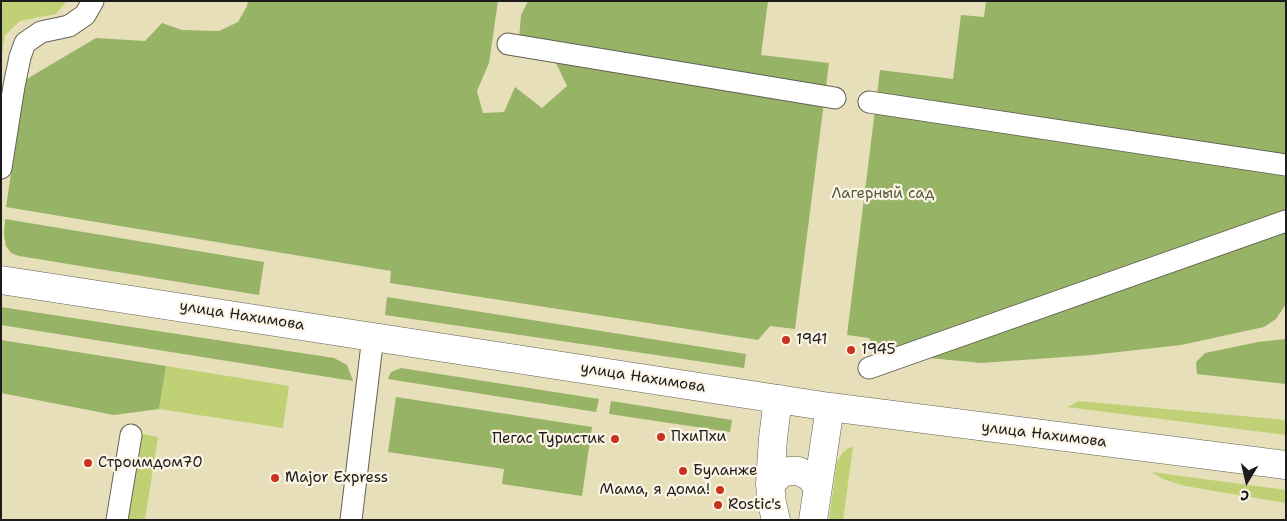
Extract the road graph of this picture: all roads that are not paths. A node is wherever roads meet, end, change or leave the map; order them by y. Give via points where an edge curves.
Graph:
1 (93, 1) edge
2 (508, 44) dead end
3 (835, 98) dead end
4 (869, 102) dead end
5 (1286, 165) edge
6 (1, 168) edge
7 (1286, 221) edge
8 (1, 280) edge
9 (373, 336) junction
10 (869, 368) dead end
11 (778, 399) junction
12 (830, 407) junction
13 (131, 435) dead end
14 (1286, 465) edge
15 (770, 484) junction
16 (818, 487) junction
17 (117, 520) edge
18 (351, 520) edge
19 (776, 520) edge
20 (813, 520) edge

1 - 6 street via 84,14 69,26 40,32 25,43 14,86
2 - 3 street
4 - 5 street
7 - 10 street
8 - 9 main road, улица Нахимова
9 - 11 main road, улица Нахимова
9 - 18 street
11 - 12 main road, улица Нахимова
11 - 15 main road
12 - 14 main road, улица Нахимова
12 - 16 main road
13 - 17 street
15 - 16 main road via 782,473 798,471 809,476
15 - 19 main road
16 - 20 main road

